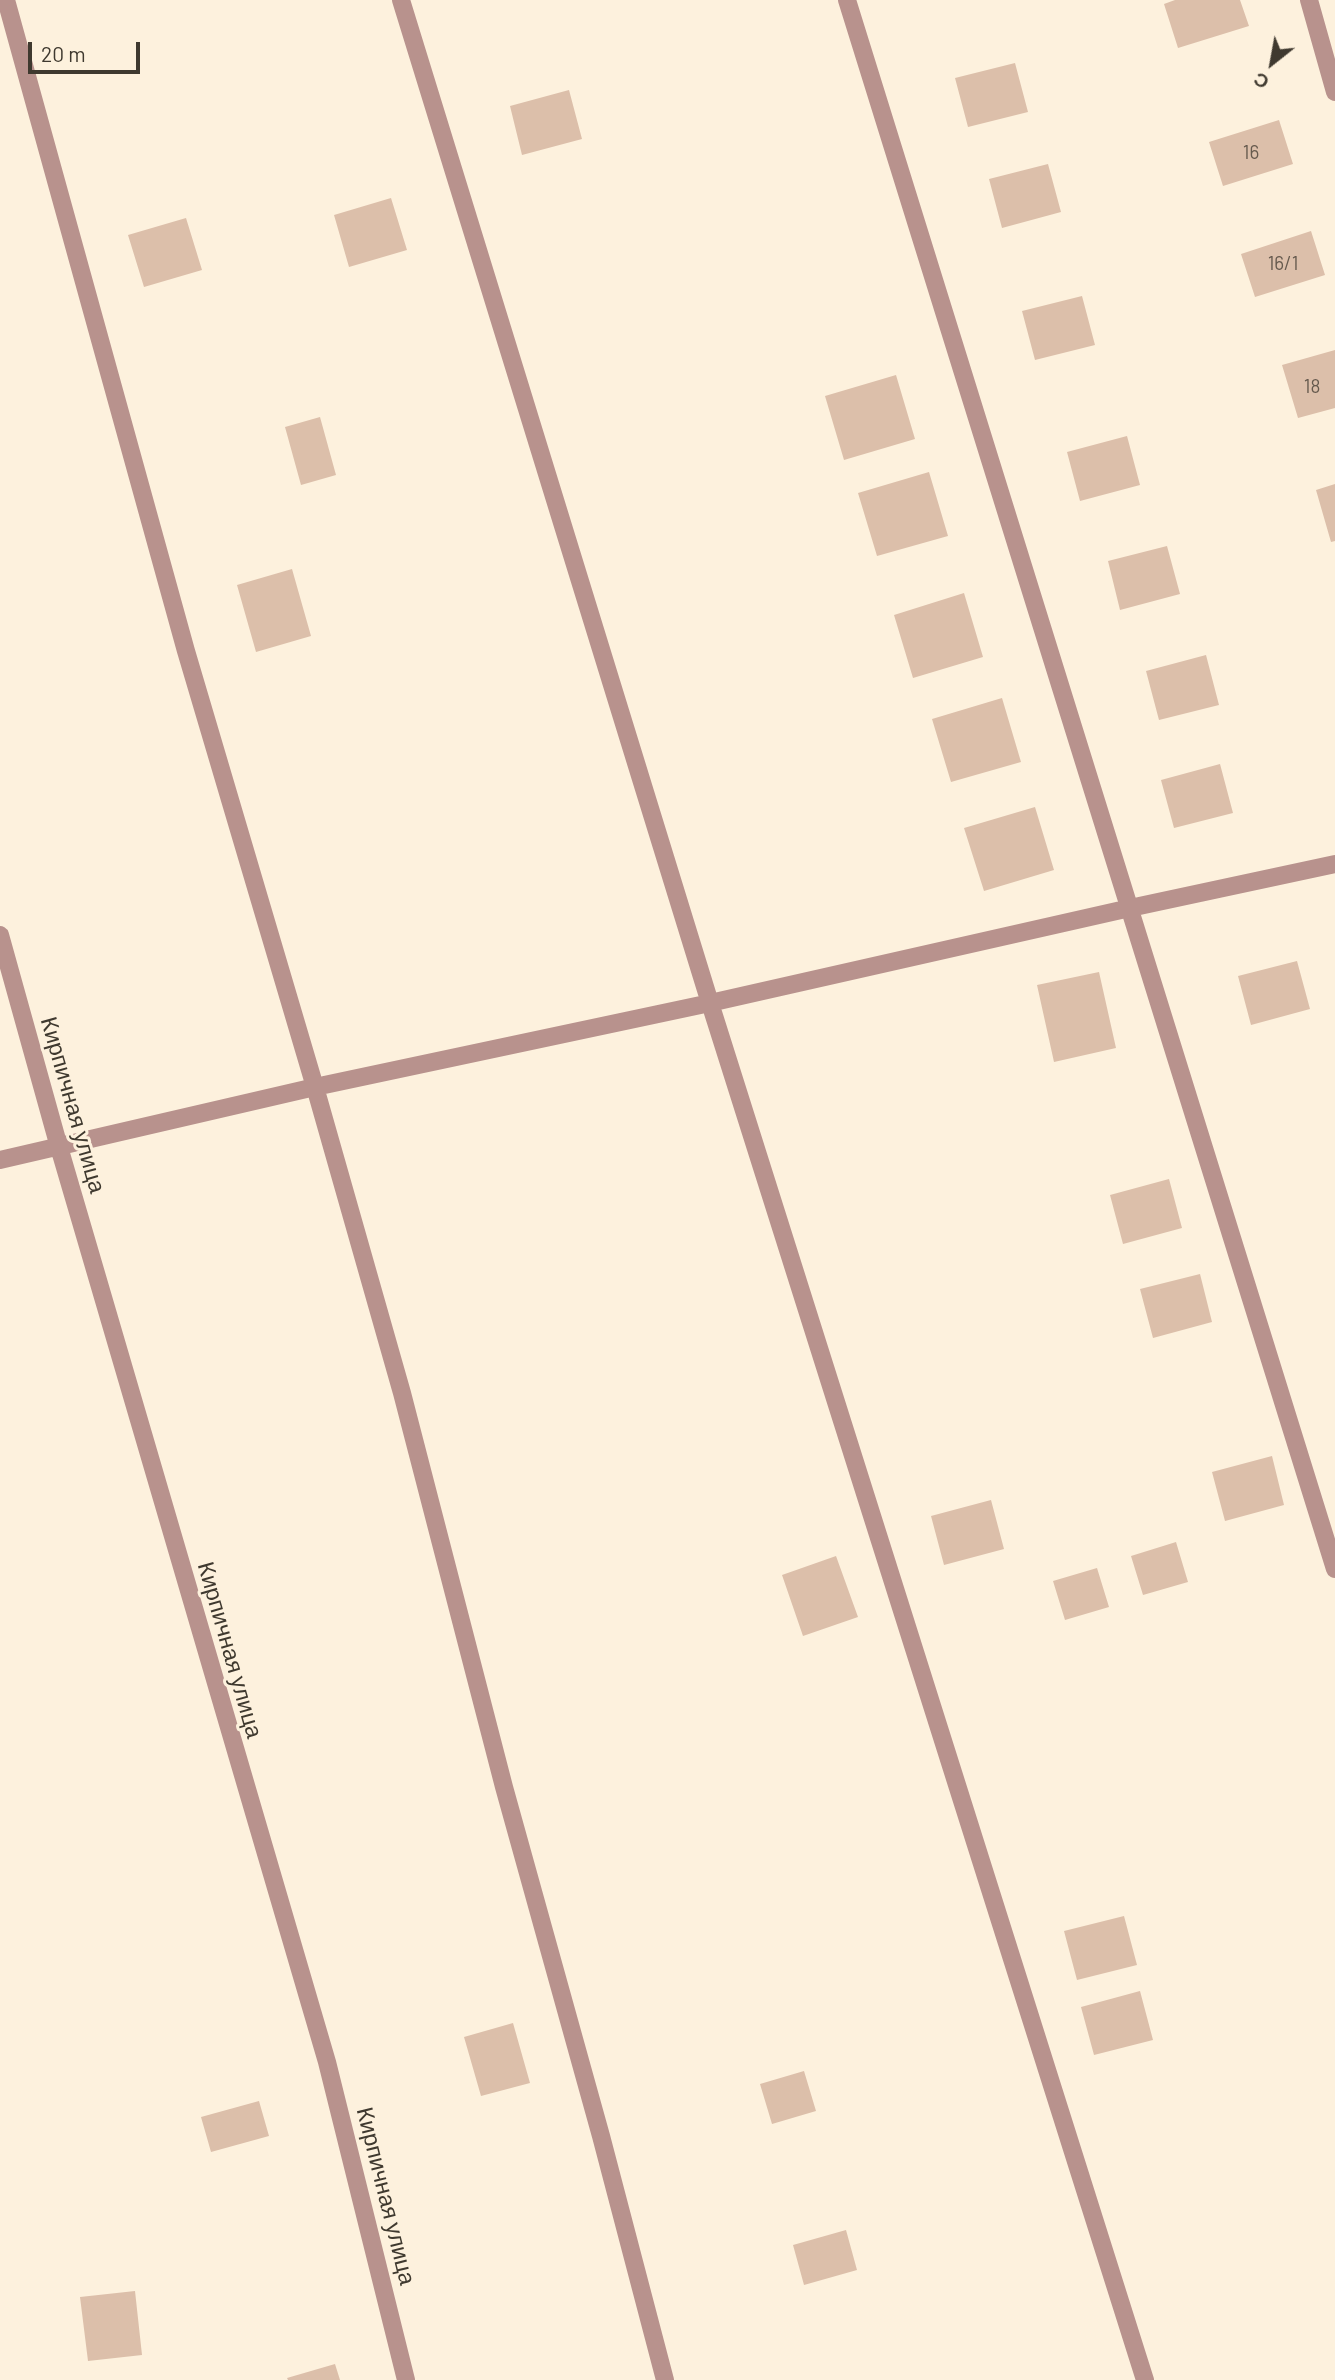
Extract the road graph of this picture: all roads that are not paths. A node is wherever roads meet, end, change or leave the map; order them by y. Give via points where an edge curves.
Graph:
1 (6, 0) edge
2 (401, 0) edge
3 (848, 0) edge
4 (1309, 0) edge
5 (1335, 92) edge
6 (1335, 864) edge
7 (1130, 908) junction
8 (0, 935) edge
9 (710, 1003) junction
10 (315, 1087) junction
11 (59, 1147) junction
12 (0, 1160) edge
13 (1335, 1569) edge
14 (406, 2380) edge
15 (666, 2380) edge
16 (1145, 2380) edge

1 - 10 street via 186,651
2 - 9 street
3 - 7 street
4 - 5 street
6 - 7 street
7 - 9 street
7 - 13 street
8 - 11 street, Кирпичная улица
9 - 10 street
9 - 16 street
10 - 11 street
10 - 15 street via 402,1393
11 - 12 street
11 - 14 street, Кирпичная улица via 327,2062

